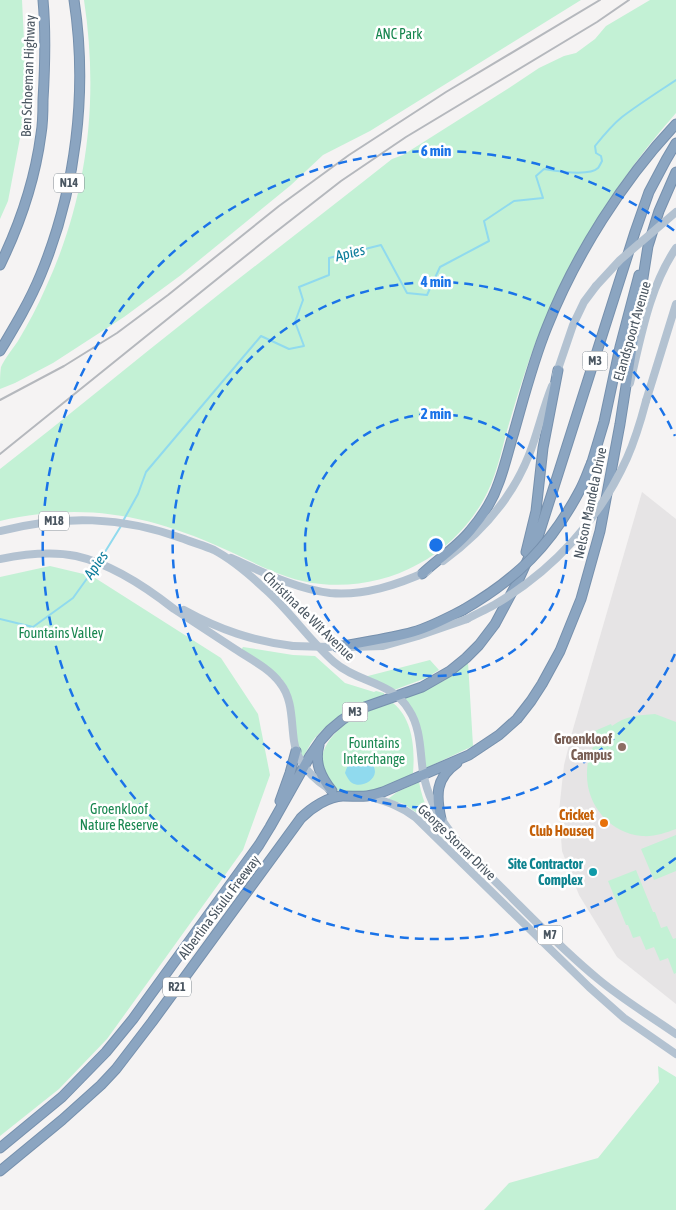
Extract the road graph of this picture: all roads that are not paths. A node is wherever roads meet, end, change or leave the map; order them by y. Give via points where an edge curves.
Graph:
1 (43, 0) edge
2 (74, 0) edge
3 (676, 124) edge
4 (676, 144) edge
5 (676, 172) edge
6 (676, 212) edge
7 (648, 246) junction
8 (676, 248) edge
9 (0, 265) edge
10 (676, 304) edge
11 (0, 352) edge
12 (558, 370) junction
13 (620, 424) junction
14 (0, 531) edge
15 (214, 550) junction
16 (0, 559) edge
17 (422, 574) junction
18 (518, 581) junction
19 (162, 599) junction
20 (465, 614) junction
21 (334, 647) joint
22 (398, 696) junction
23 (321, 740) junction
24 (296, 751) junction
25 (469, 755) junction
26 (304, 766) junction
27 (424, 775) junction
28 (332, 791) junction
29 (341, 796) junction
30 (371, 797) junction
31 (277, 816) junction
32 (441, 819) junction
33 (676, 1034) edge
34 (676, 1054) edge
35 (0, 1148) edge
36 (0, 1171) edge

1 - 9 highway, Ben Schoeman Highway / N14 via 42,132 22,214
2 - 11 highway, N14 via 80,83 69,185 41,275
3 - 17 highway via 611,206 565,287 544,336 499,482 488,504 470,531
4 - 18 highway, M3 via 649,192 545,517
5 - 7 highway, Nelson Mandela Drive / M3
6 - 12 main road, bridge via 620,260 584,302
7 - 13 highway, Nelson Mandela Drive / M3
7 - 20 highway, bridge via 634,290 604,422 581,489 539,552
8 - 13 main road, Elandspoort Avenue via 655,289
10 - 20 main road, bridge via 638,430 604,501 578,537 556,559 492,606
12 - 17 main road via 529,455 508,494 475,535 436,567
12 - 18 highway via 543,448 536,511
13 - 25 highway, Nelson Mandela Drive / M3 via 600,531 581,599 560,651 521,715
14 - 15 main road, Christina de Wit Avenue / M18 via 56,520 110,521 148,528
15 - 17 main road via 282,580 330,593 378,590
15 - 22 main road, Christina de Wit Avenue / M7 via 266,589 340,667
16 - 19 main road via 44,553 76,556 116,572
18 - 22 highway, M3 via 490,632 466,658 440,678
19 - 21 main road, bridge via 235,634 293,646
19 - 24 main road, M7 via 281,683 291,712
20 - 21 highway via 415,632
22 - 23 highway, M3 via 354,712
22 - 27 main road, M7 via 410,711 417,728
23 - 26 highway, M3
23 - 28 highway via 318,766
24 - 26 main road, M7
24 - 31 highway
25 - 27 highway, Nelson Mandela Drive / M3
25 - 32 highway via 448,771 441,781 437,795
26 - 28 main road, M7
26 - 31 highway, Albertina Sisulu Freeway / R21
27 - 30 highway, M3
27 - 32 main road, George Storrar Drive / M7
28 - 29 main road, M7
29 - 30 highway, M7
29 - 36 highway, Albertina Sisulu Freeway / R21 via 321,802 301,818 106,1080
30 - 34 main road, George Storrar Drive / M7 via 395,804 415,817 589,987 624,1018
31 - 35 highway, Albertina Sisulu Freeway / R21 via 106,1052 62,1098
32 - 33 main road, George Storrar Drive / M7 via 476,862 580,964

